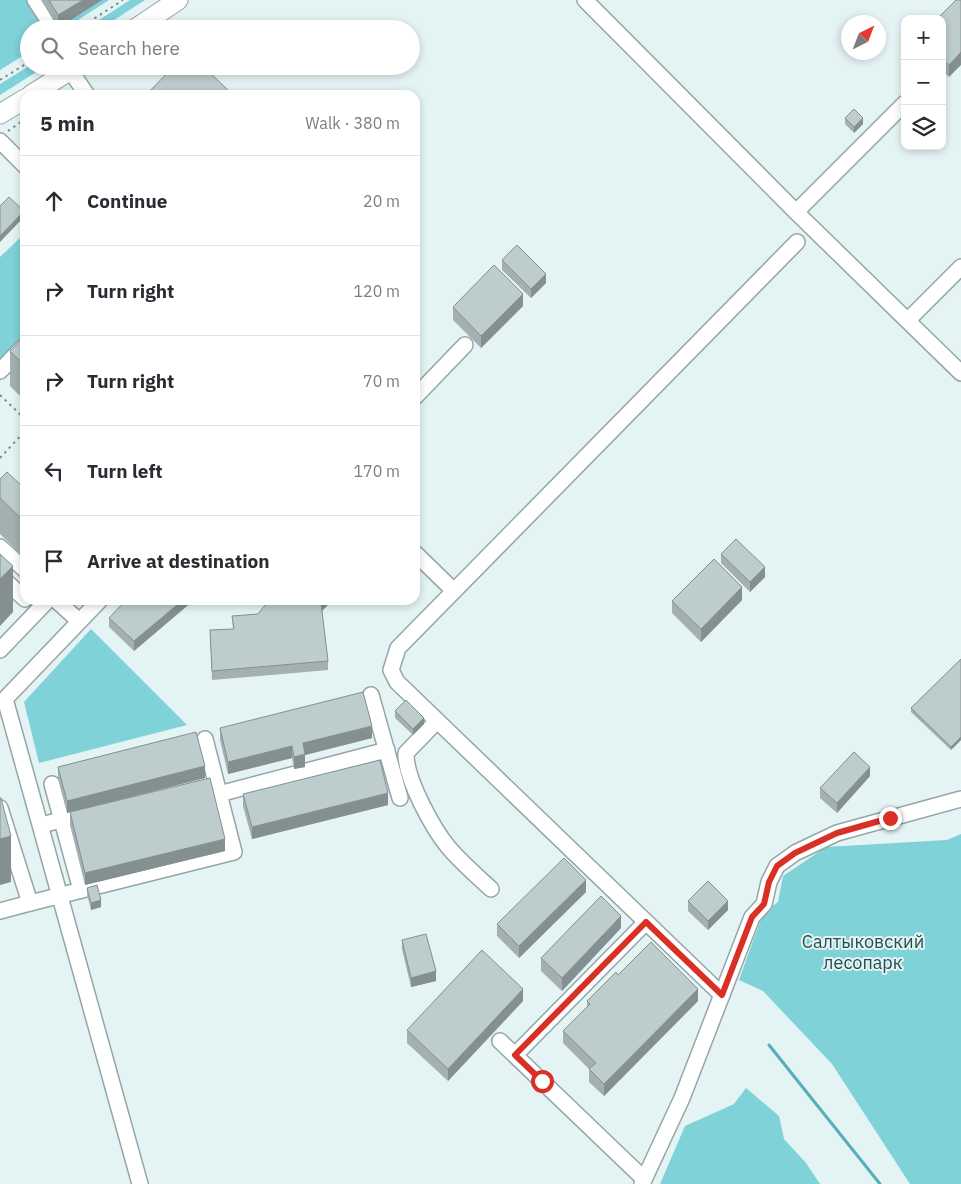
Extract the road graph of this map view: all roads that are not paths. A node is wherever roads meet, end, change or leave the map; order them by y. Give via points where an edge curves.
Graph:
1 (35, 0) edge
2 (178, 0) edge
3 (585, 0) edge
4 (48, 20) edge
5 (148, 20) edge
6 (62, 75) edge
7 (77, 75) edge
8 (39, 90) edge
9 (85, 90) edge
10 (20, 101) edge
11 (902, 105) edge
12 (0, 114) edge
13 (3, 136) edge
14 (20, 159) edge
15 (796, 212) junction
16 (797, 242) dead end
17 (961, 267) edge
18 (908, 320) junction
19 (465, 345) dead end
20 (20, 350) edge
21 (0, 371) edge
22 (961, 373) edge
23 (420, 392) edge
24 (0, 546) edge
25 (420, 558) edge
26 (20, 565) edge
27 (0, 576) edge
28 (454, 591) junction
29 (20, 595) edge
30 (31, 605) edge
31 (43, 605) edge
32 (61, 605) edge
33 (95, 605) edge
34 (38, 611) junction
35 (79, 621) junction
36 (0, 650) edge
37 (371, 695) dead end
38 (437, 721) junction
39 (205, 739) dead end
40 (387, 750) junction
41 (52, 784) dead end
42 (214, 787) junction
43 (400, 798) dead end
44 (961, 799) edge
45 (0, 808) edge
46 (100, 810) edge
47 (62, 820) junction
48 (40, 825) junction
49 (491, 889) dead end
50 (81, 890) junction
51 (60, 895) junction
52 (30, 902) junction
53 (0, 911) edge
54 (646, 922) junction
55 (722, 995) junction
56 (500, 1041) dead end
57 (515, 1055) junction
58 (643, 1182) edge
59 (140, 1184) edge

1 - 4 street
2 - 5 main road
3 - 15 street
6 - 8 main road
7 - 9 street
10 - 12 main road
11 - 15 street
13 - 14 street
15 - 18 street
16 - 28 street
17 - 18 street
18 - 22 street
19 - 23 street
20 - 21 street
24 - 26 street
25 - 28 street
27 - 29 street
28 - 38 street via 398,648 391,670 397,682
30 - 34 street
31 - 34 street
32 - 35 street
33 - 35 street
34 - 36 street
35 - 48 street via 5,699
37 - 40 street
38 - 49 street via 406,753 407,764 419,801 448,847
38 - 54 street
39 - 42 street
40 - 42 street
40 - 43 street
41 - 47 street
42 - 50 street via 234,852
44 - 55 street via 837,833 795,853 777,866 764,904 752,917
45 - 52 street
46 - 47 street
47 - 48 street
47 - 50 street
48 - 51 street
50 - 51 street
51 - 52 street
51 - 59 street via 83,954 123,1099
52 - 53 street
54 - 55 street
54 - 57 street
55 - 58 street via 682,1098
56 - 57 street
57 - 58 street

